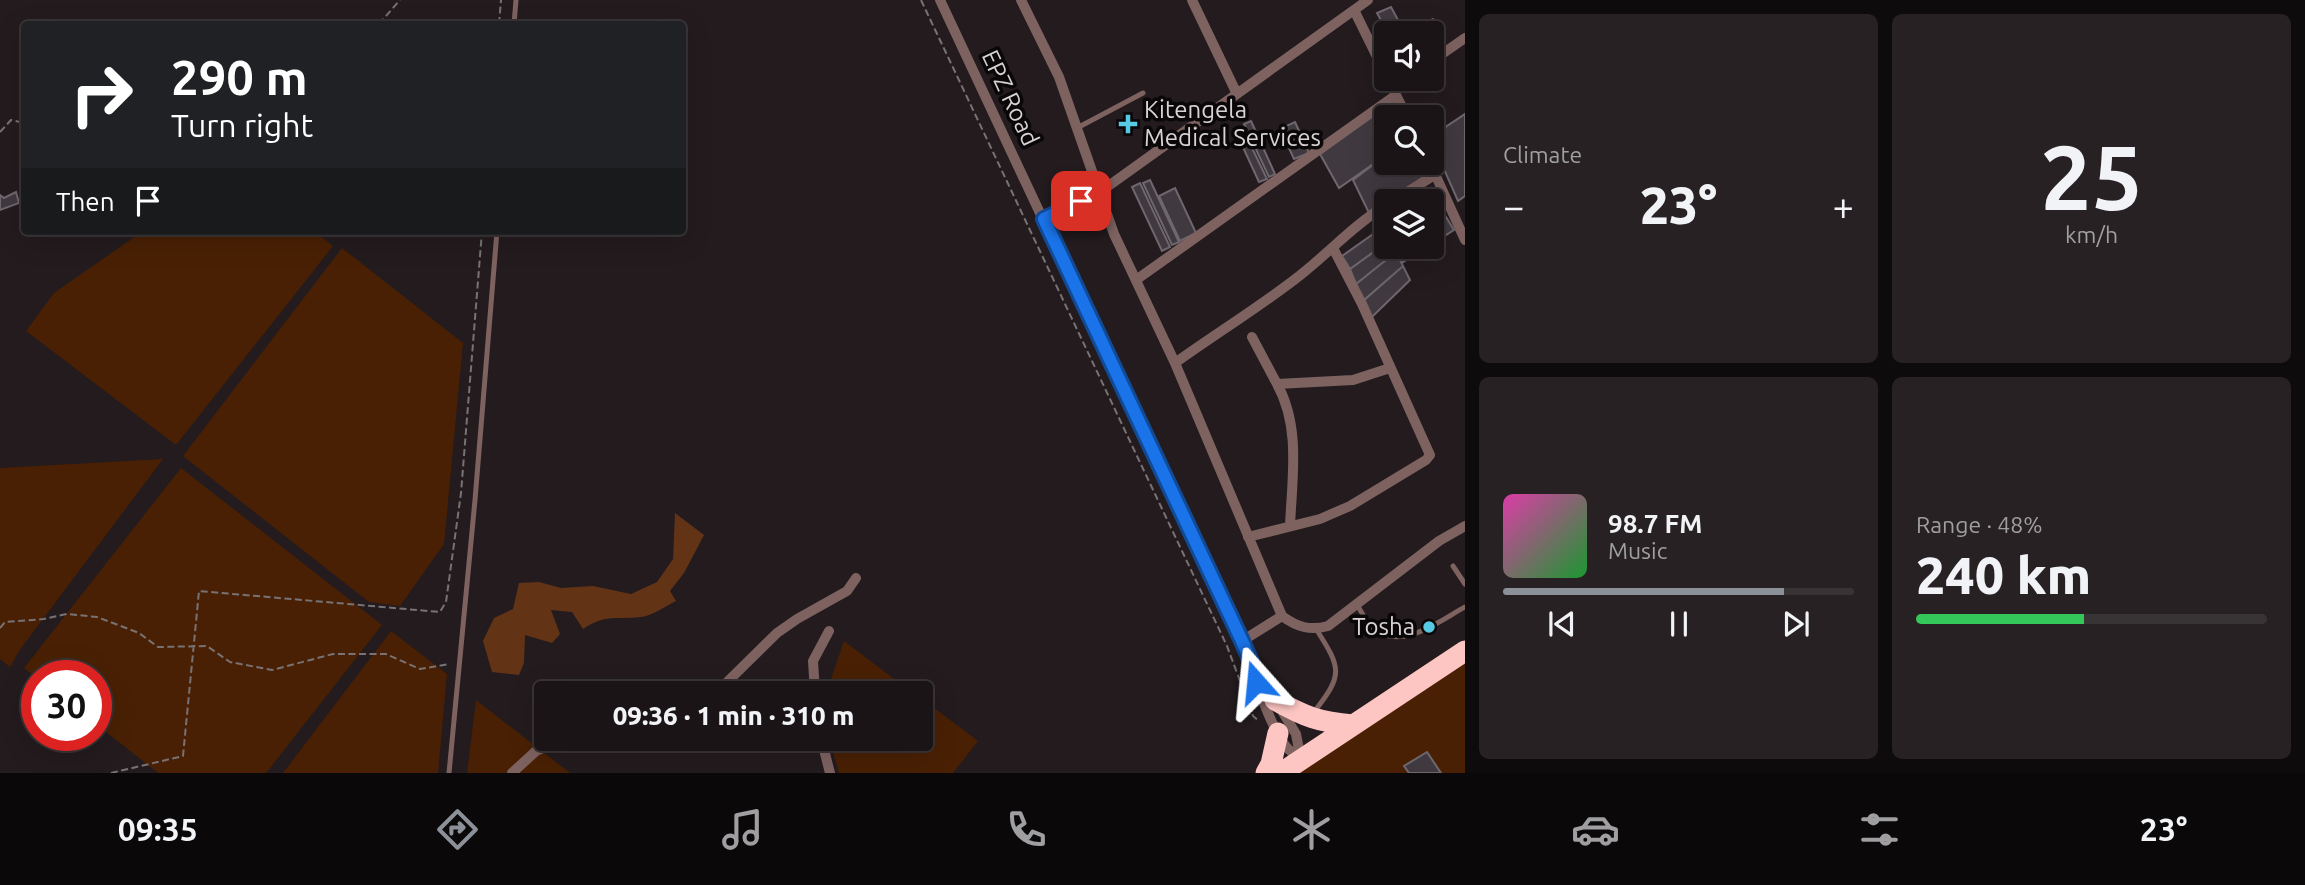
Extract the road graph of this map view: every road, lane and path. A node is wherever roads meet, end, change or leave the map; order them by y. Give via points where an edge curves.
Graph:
1 (400, 0) edge
2 (501, 0) edge
3 (516, 0) edge
4 (920, 0) edge
5 (940, 0) edge
6 (1021, 0) edge
7 (1192, 0) edge
8 (1368, 0) edge
9 (1354, 10) junction
10 (382, 21) edge
11 (499, 21) edge
12 (514, 21) edge
13 (1465, 38) edge
14 (1374, 50) edge
15 (1444, 53) edge
16 (1382, 91) edge
17 (1143, 93) dead end
18 (1237, 94) junction
19 (21, 122) edge
20 (1077, 128) junction
21 (0, 132) edge
22 (1434, 175) edge
23 (1437, 175) edge
24 (1412, 189) edge
25 (1100, 192) junction
26 (1374, 213) edge
27 (1044, 219) junction
28 (1460, 219) edge
29 (482, 235) edge
30 (497, 235) edge
31 (1465, 240) edge
32 (1333, 248) junction
33 (1136, 280) junction
34 (1252, 337) dead end
35 (1175, 363) junction
36 (1390, 368) junction
37 (1277, 384) junction
38 (1290, 526) junction
39 (1465, 526) edge
40 (1248, 537) junction
41 (1453, 566) dead end
42 (856, 578) dead end
43 (1465, 584) edge
44 (1357, 605) junction
45 (1465, 607) edge
46 (1282, 616) junction
47 (0, 628) edge
48 (1316, 629) junction
49 (828, 631) dead end
50 (1242, 641) junction
51 (194, 645) junction
52 (1465, 651) edge
53 (460, 661) junction
54 (1255, 671) junction
55 (728, 681) edge
56 (814, 681) edge
57 (1275, 700) junction
58 (1310, 717) junction
59 (1353, 725) junction
60 (1278, 733) junction
61 (536, 751) edge
62 (824, 751) edge
63 (1301, 760) junction
64 (111, 773) edge
65 (449, 773) edge
66 (512, 773) edge
67 (830, 773) edge
68 (1266, 773) edge
69 (1281, 773) edge

1 - 10 path
2 - 11 path
3 - 12 lane
4 - 60 path via 1227,646 1254,716
5 - 27 street, EPZ Road
6 - 20 street via 1059,76
7 - 18 street
8 - 9 street
9 - 14 street
9 - 18 street
13 - 15 street
16 - 33 street
17 - 20 lane
18 - 25 street
19 - 21 path via 12,120
20 - 25 street
22 - 24 street
23 - 28 street
25 - 27 street
25 - 33 street
26 - 32 street
27 - 50 street, EPZ Road
28 - 31 street
29 - 51 path via 461,494 446,602 440,612 199,592
30 - 53 lane
32 - 35 street
32 - 36 street
33 - 35 street
34 - 37 street
35 - 40 street
36 - 37 street via 1353,380
36 - 38 street via 1428,457 1350,506
37 - 38 street via 1292,426
38 - 40 street
39 - 44 street
40 - 46 street
41 - 43 lane
42 - 55 street via 846,591 777,633
44 - 45 lane via 1372,628 1390,637 1420,632
44 - 48 street
46 - 48 street
46 - 50 street
47 - 51 path via 5,622 67,614 97,617 139,633 158,648
48 - 58 lane via 1337,675
49 - 56 street via 813,661
50 - 54 street, EPZ Road
51 - 53 path via 207,646 230,662 272,670 333,654 386,654 420,670
51 - 64 path via 183,756
52 - 59 highway
53 - 65 lane
54 - 57 street, EPZ Road
54 - 60 street, EPZ Road
57 - 58 highway
57 - 63 street, EPZ Road via 1296,734
58 - 59 highway
59 - 63 highway
60 - 63 street, EPZ Road
60 - 68 highway
61 - 66 street
62 - 67 street
63 - 69 highway

